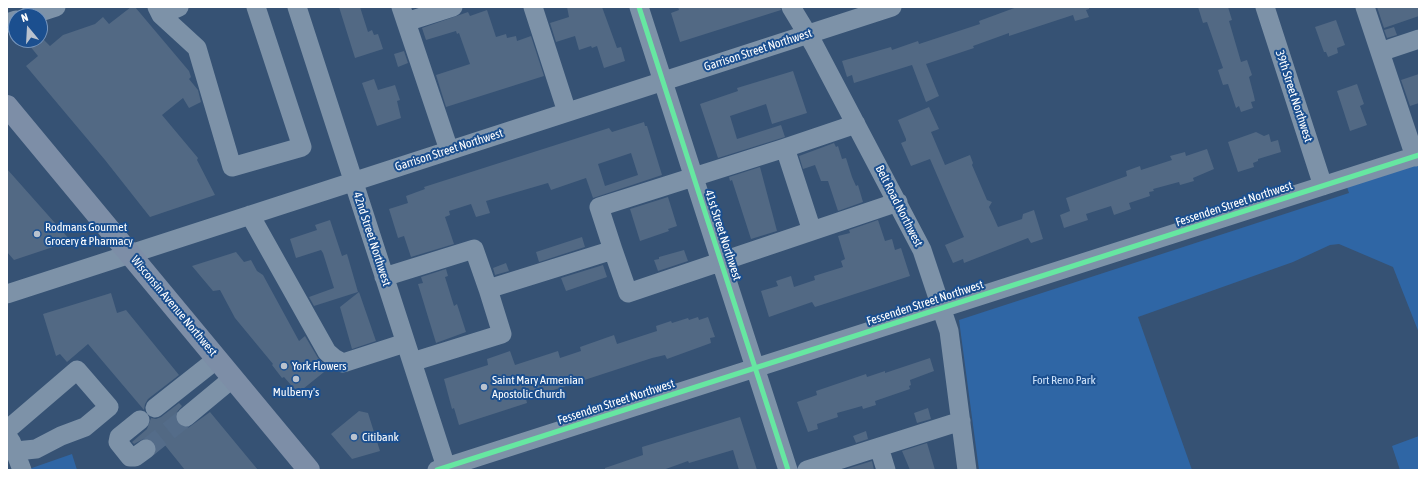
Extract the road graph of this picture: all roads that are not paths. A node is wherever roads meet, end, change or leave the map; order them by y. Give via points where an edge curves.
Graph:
1 (179, 7) edge
2 (256, 7) edge
3 (297, 7) edge
4 (453, 7) edge
5 (533, 7) edge
6 (639, 7) edge
7 (791, 7) edge
8 (892, 7) edge
9 (1265, 7) edge
10 (1365, 7) edge
11 (159, 11) edge
12 (404, 14) edge
13 (808, 34) junction
14 (1419, 39) edge
15 (1380, 52) junction
16 (663, 81) junction
17 (7, 106) edge
18 (567, 112) junction
19 (856, 124) junction
20 (785, 148) junction
21 (449, 150) junction
22 (1417, 156) edge
23 (694, 176) junction
24 (353, 182) junction
25 (1323, 186) junction
26 (898, 202) junction
27 (250, 215) junction
28 (812, 231) junction
29 (613, 250) junction
30 (130, 254) junction
31 (721, 262) junction
32 (384, 278) junction
33 (488, 289) junction
34 (7, 294) edge
35 (941, 308) junction
36 (405, 343) junction
37 (217, 359) junction
38 (412, 362) junction
39 (755, 368) junction
40 (233, 378) junction
41 (155, 408) dead end
42 (186, 416) tunnel mouth
43 (140, 420) dead end
44 (961, 421) junction
45 (7, 430) edge
46 (7, 433) edge
47 (879, 447) junction
48 (146, 450) tunnel mouth
49 (16, 452) junction
50 (443, 469) edge
51 (22, 470) edge
52 (310, 470) edge
53 (788, 470) edge
54 (807, 470) edge
55 (886, 470) edge
56 (967, 470) edge

1 - 11 street
2 - 11 street via 302,147 232,167 197,48
3 - 24 street, 42nd Street Northwest
4 - 12 street
5 - 18 street
6 - 16 street, 41st Street Northwest
7 - 13 street, Belt Road Northwest
8 - 13 street, Garrison Street Northwest
9 - 25 street, 39th Street Northwest
10 - 15 street
12 - 21 street
13 - 16 street, Garrison Street Northwest
13 - 19 street, Belt Road Northwest
14 - 15 street
15 - 22 street
16 - 18 street, Garrison Street Northwest
16 - 23 street, 41st Street Northwest
17 - 30 main road, Wisconsin Avenue Northwest
18 - 21 street, Garrison Street Northwest
19 - 20 street
19 - 26 street, Belt Road Northwest
20 - 23 street
20 - 28 street
21 - 24 street, Garrison Street Northwest
22 - 25 street, Fessenden Street Northwest
23 - 29 street via 599,207
23 - 31 street, 41st Street Northwest
24 - 27 street, Garrison Street Northwest
24 - 32 street, 42nd Street Northwest
25 - 35 street, Fessenden Street Northwest
26 - 28 street
26 - 35 street, Belt Road Northwest via 918,240
27 - 30 street, Garrison Street Northwest
27 - 36 street via 327,352 334,358 343,363
28 - 31 street
29 - 31 street via 628,293
29 - 33 street
30 - 34 street, Garrison Street Northwest
30 - 37 main road, Wisconsin Avenue Northwest
31 - 39 street, 41st Street Northwest
32 - 33 street via 474,248
32 - 36 street, 42nd Street Northwest
33 - 38 street via 502,334
35 - 39 street, Fessenden Street Northwest
35 - 44 street, Belt Road Northwest via 949,331
36 - 38 street, 42nd Street Northwest
37 - 40 main road, Wisconsin Avenue Northwest
37 - 41 street
38 - 50 street, 42nd Street Northwest
39 - 50 street, Fessenden Street Northwest
39 - 53 street, 41st Street Northwest
40 - 42 street
40 - 52 main road, Wisconsin Avenue Northwest
43 - 48 street via 119,437 118,442 130,457 135,457
44 - 47 street
44 - 56 street, Belt Road Northwest
45 - 49 street via 78,370 109,407 85,427 36,449
46 - 49 street
47 - 54 street
47 - 55 street
49 - 51 street

